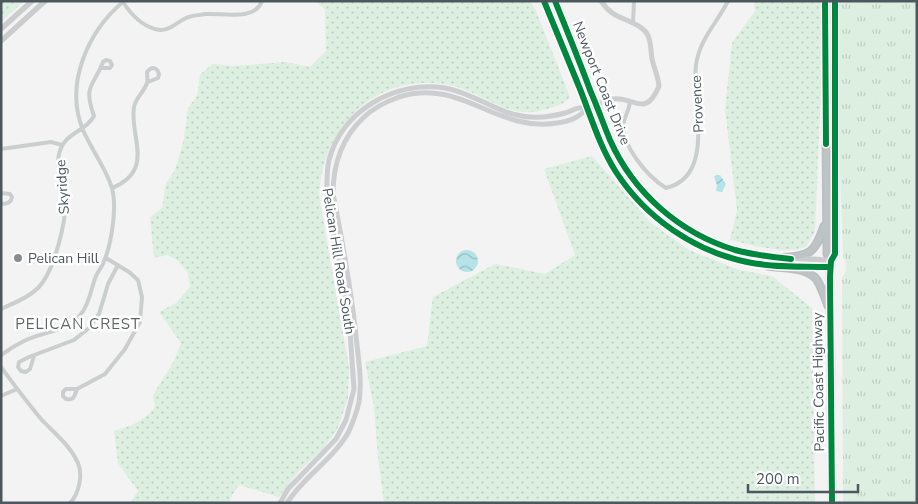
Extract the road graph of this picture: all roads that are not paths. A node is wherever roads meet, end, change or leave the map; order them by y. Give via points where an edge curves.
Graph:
1 (32, 1) edge
2 (45, 1) edge
3 (124, 1) edge
4 (262, 1) edge
5 (544, 1) edge
6 (555, 1) edge
7 (601, 1) edge
8 (634, 1) edge
9 (728, 1) edge
10 (825, 1) edge
11 (835, 1) edge
12 (633, 23) junction
13 (1, 29) edge
14 (1, 41) edge
15 (101, 68) dead end
16 (148, 82) dead end
17 (630, 102) junction
18 (596, 105) junction
19 (587, 108) junction
20 (82, 128) junction
21 (62, 145) junction
22 (1, 149) edge
23 (112, 188) junction
24 (1, 193) edge
25 (1, 204) edge
26 (826, 220) junction
27 (106, 258) junction
28 (779, 258) junction
29 (830, 264) junction
30 (118, 265) junction
31 (768, 266) junction
32 (1, 309) edge
33 (830, 310) junction
34 (1, 355) edge
35 (34, 356) junction
36 (1, 367) edge
37 (77, 388) dead end
38 (17, 389) junction
39 (357, 390) junction
40 (1, 396) edge
41 (281, 501) edge
42 (70, 503) edge
43 (287, 503) edge
44 (832, 503) edge

1 - 13 main road
2 - 14 main road
3 - 4 street via 130,13 141,21 154,29 165,30 188,17 216,13 249,14 258,9
3 - 20 street via 96,30 79,67 77,100
5 - 19 main road, Newport Coast Drive
6 - 18 main road, Newport Coast Drive
7 - 12 street via 610,11
8 - 12 street
9 - 17 street, Provence via 699,49 695,84 699,144 690,168 675,186 666,188 657,182 634,156 626,139 624,122
10 - 26 highway, Pacific Coast Highway
11 - 29 highway, Pacific Coast Highway via 835,254
12 - 17 street, Pelican Hill Road South via 643,28 649,39 659,86 653,98 646,103
15 - 20 street via 89,90 94,116
16 - 23 street via 134,107 138,153 135,166 123,182
17 - 18 street, Pelican Hill Road South via 615,98
18 - 19 street, Pelican Hill Road South
18 - 28 main road, Newport Coast Drive via 625,168 645,194 668,215 716,243
19 - 31 main road, Newport Coast Drive via 616,172 659,220 691,242 716,253
19 - 39 street, Pelican Hill Road South via 550,117 517,116 445,88 424,86 384,96 365,107 341,132 329,160 327,201 355,347
20 - 21 street
20 - 23 street
21 - 22 street, Skyridge via 51,142
21 - 32 street, Skyridge via 58,161 65,196 65,222 53,260 37,289
23 - 27 street via 113,227
24 - 25 street via 12,197 8,203
26 - 28 highway via 819,240 810,252 804,256
26 - 29 highway, Pacific Coast Highway
27 - 30 street
27 - 34 street via 81,314 67,326 24,341
28 - 29 main road, Newport Coast Drive
29 - 31 main road, Newport Coast Drive
29 - 33 highway, Pacific Coast Highway
30 - 35 street via 89,328 74,340
30 - 37 street via 138,280 142,297 140,322 125,349 105,374
31 - 33 highway via 811,274
33 - 44 highway, Pacific Coast Highway
35 - 35 street via 20,362 18,367 21,371 30,369
36 - 38 street
38 - 40 street
38 - 42 street via 67,446 78,465 79,484
39 - 41 street via 336,439
39 - 43 street, Pelican Hill Road South via 358,402 344,438
41 - 43 street

